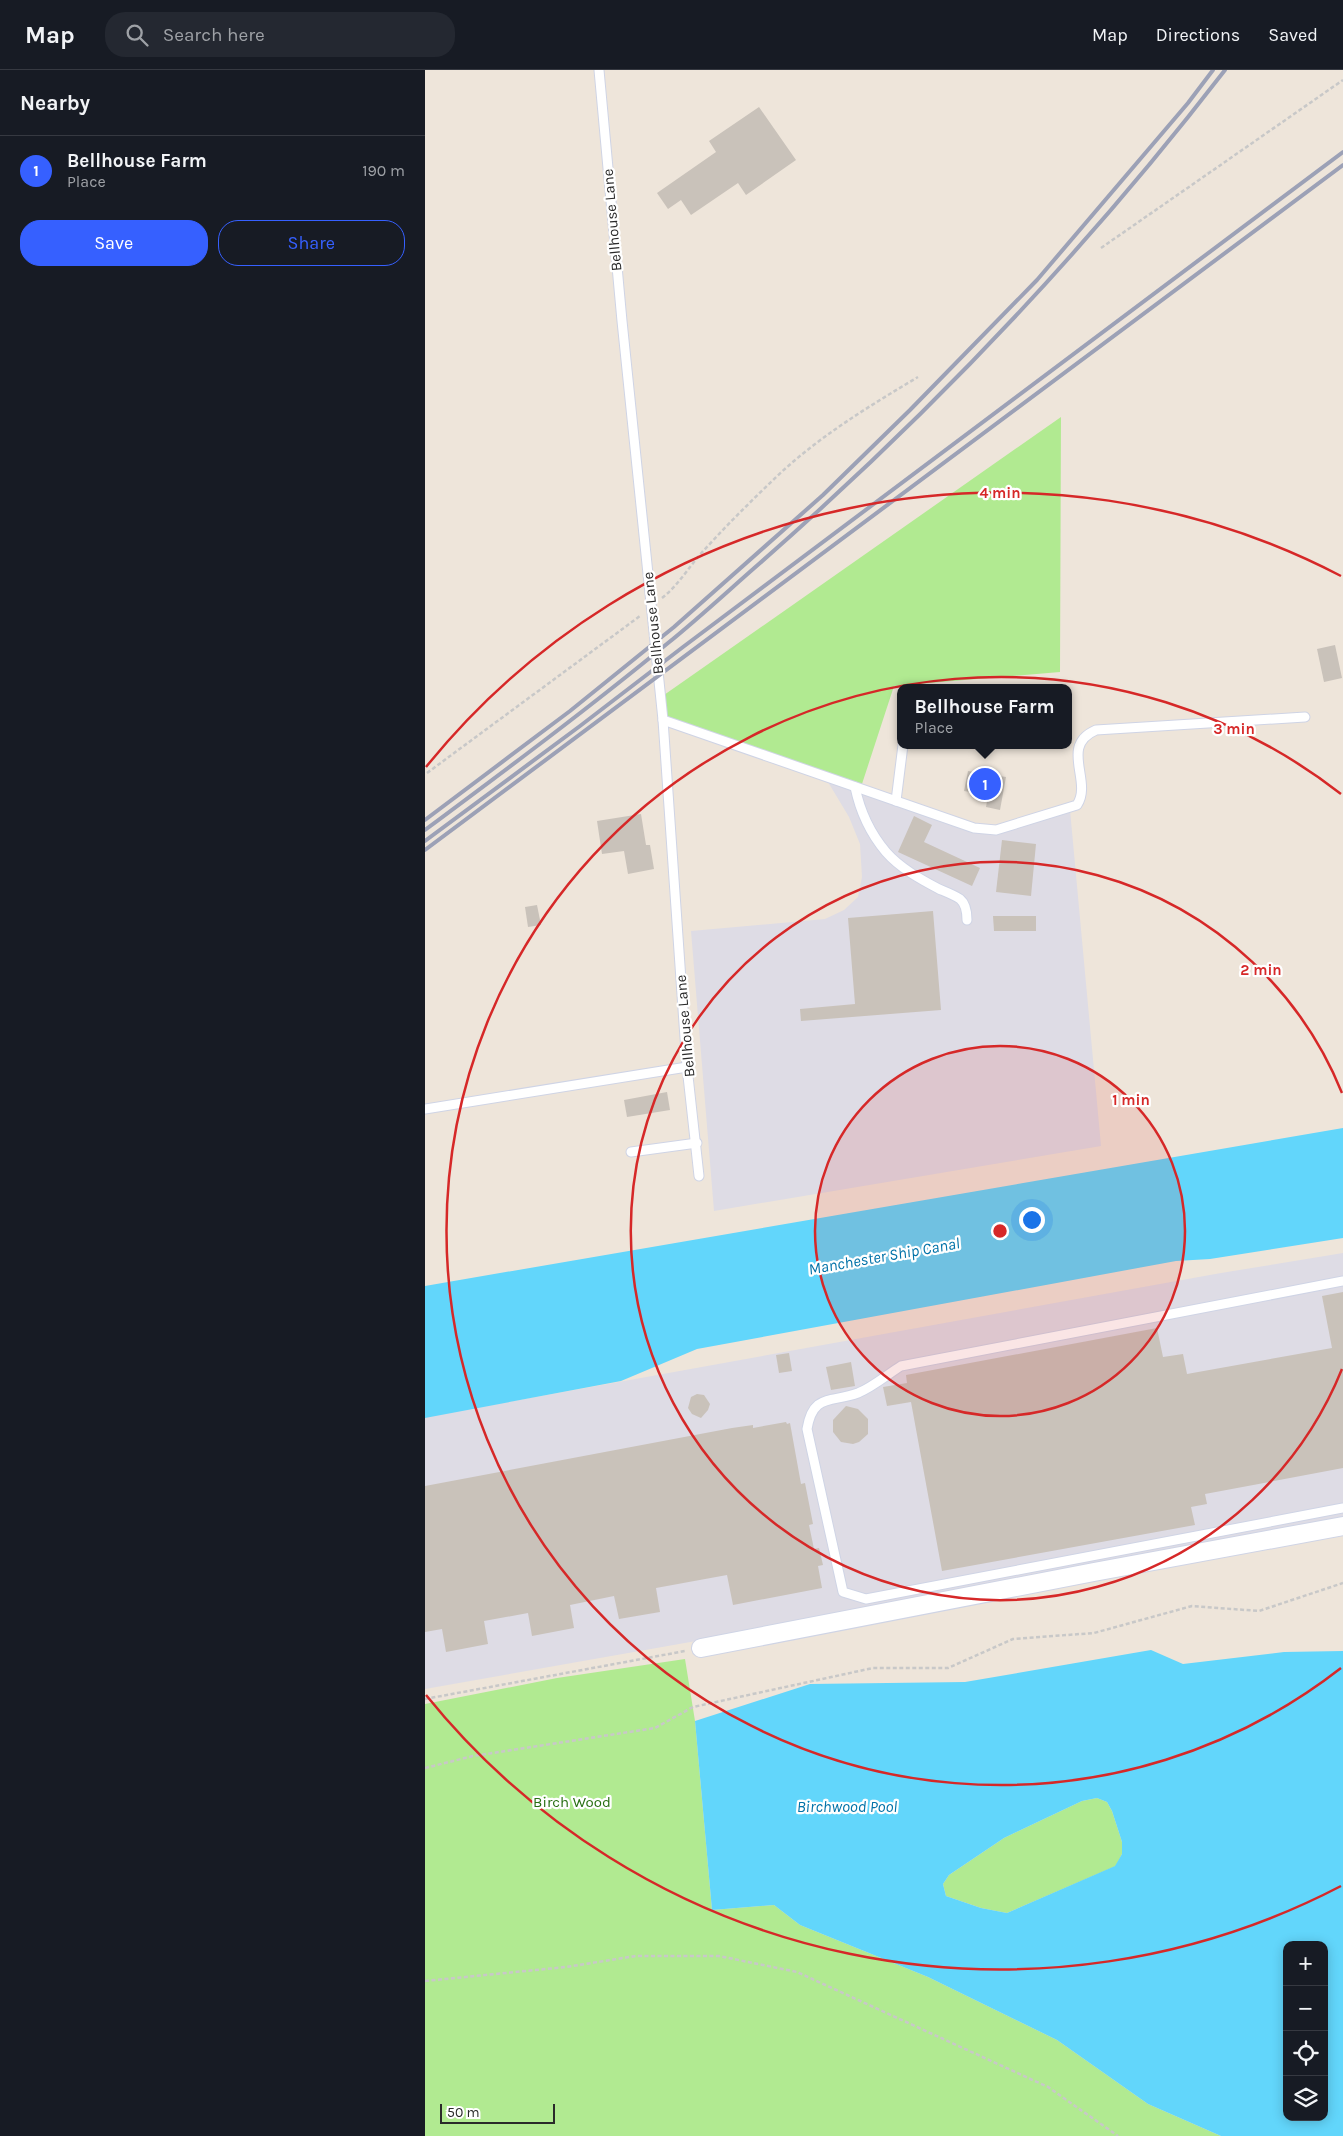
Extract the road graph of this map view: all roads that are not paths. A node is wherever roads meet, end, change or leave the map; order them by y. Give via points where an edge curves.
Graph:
1 (599, 70) edge
2 (1305, 717) dead end
3 (663, 720) junction
4 (902, 749) edge
5 (855, 787) junction
6 (895, 801) junction
7 (967, 920) dead end
8 (687, 1067) junction
9 (425, 1109) edge
10 (697, 1143) junction
11 (631, 1152) dead end
12 (699, 1176) dead end
13 (1343, 1281) edge
14 (1343, 1508) edge
15 (1343, 1526) edge
16 (701, 1648) road end

1 - 3 lane, Bellhouse Lane
2 - 6 lane via 1096,730 1086,734 1080,742 1082,792 1077,805 995,830 974,828
3 - 5 lane
3 - 8 lane, Bellhouse Lane
4 - 6 lane
5 - 6 lane
5 - 7 lane via 871,832 887,853 922,880 961,900 967,909
8 - 9 lane
8 - 10 lane, Bellhouse Lane
10 - 11 lane
10 - 12 lane, Bellhouse Lane
13 - 14 lane via 901,1366 859,1393 816,1405 809,1416 807,1429 843,1592 866,1599
15 - 16 street

